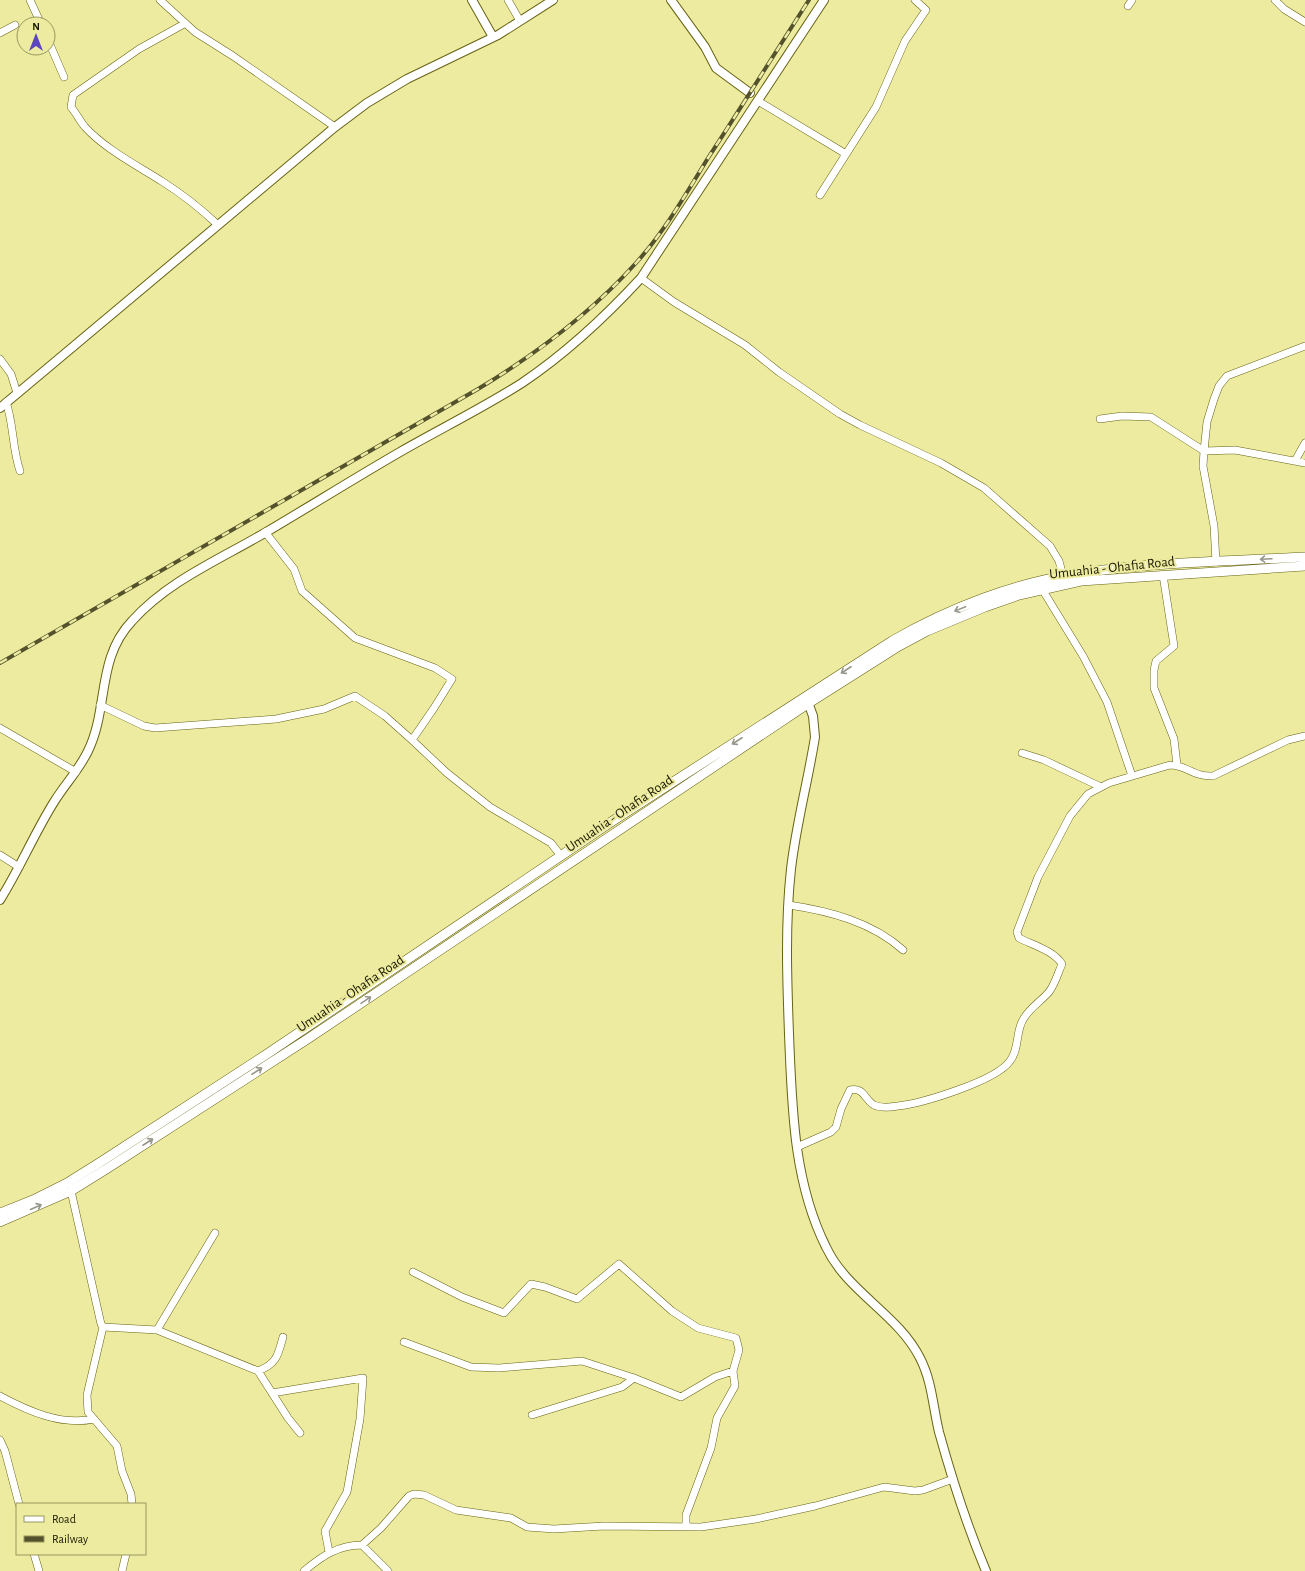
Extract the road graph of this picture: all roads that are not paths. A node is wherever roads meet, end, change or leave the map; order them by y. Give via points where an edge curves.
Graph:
1 (30, 0) edge
2 (160, 0) edge
3 (472, 0) edge
4 (508, 0) edge
5 (553, 0) edge
6 (672, 0) edge
7 (824, 0) edge
8 (914, 0) edge
9 (1275, 0) edge
10 (37, 16) edge
11 (520, 21) junction
12 (1305, 22) edge
13 (15, 24) dead end
14 (184, 24) junction
15 (0, 33) edge
16 (493, 37) junction
17 (55, 56) edge
18 (64, 77) dead end
19 (750, 93) dead end
20 (758, 101) junction
21 (335, 127) junction
22 (846, 154) junction
23 (820, 195) dead end
24 (218, 225) junction
25 (641, 278) junction
26 (1305, 346) edge
27 (0, 359) edge
28 (18, 393) junction
29 (3, 405) edge
30 (1100, 419) dead end
31 (1305, 443) edge
32 (1204, 451) junction
33 (1295, 461) junction
34 (1305, 462) edge
35 (20, 471) dead end
36 (266, 532) junction
37 (1305, 557) edge
38 (1216, 562) junction
39 (1305, 566) edge
40 (1163, 575) junction
41 (1064, 576) junction
42 (1042, 589) junction
43 (807, 700) junction
44 (100, 705) junction
45 (0, 728) edge
46 (1305, 736) edge
47 (412, 740) junction
48 (1022, 753) dead end
49 (1178, 765) junction
50 (76, 772) junction
51 (1132, 776) junction
52 (1101, 787) junction
53 (0, 855) edge
54 (561, 856) junction
55 (19, 867) junction
56 (0, 900) edge
57 (789, 905) junction
58 (903, 950) dead end
59 (797, 1147) junction
60 (107, 1164) junction
61 (71, 1191) junction
62 (0, 1213) edge
63 (0, 1222) edge
64 (215, 1233) dead end
65 (413, 1272) dead end
66 (103, 1327) junction
67 (157, 1330) junction
68 (284, 1337) dead end
69 (404, 1342) dead end
70 (258, 1371) junction
71 (733, 1371) junction
72 (634, 1378) junction
73 (272, 1393) junction
74 (0, 1396) edge
75 (532, 1415) dead end
76 (94, 1419) junction
77 (300, 1432) dead end
78 (0, 1440) edge
79 (953, 1479) junction
80 (19, 1503) edge
81 (132, 1503) edge
82 (686, 1527) junction
83 (362, 1545) junction
84 (329, 1552) junction
85 (34, 1555) edge
86 (126, 1555) edge
87 (39, 1571) edge
88 (122, 1571) edge
89 (304, 1571) edge
90 (388, 1571) edge
91 (986, 1571) edge

1 - 10 street
2 - 14 street
3 - 16 street
4 - 11 street
5 - 11 street
6 - 19 street via 705,47 716,68
7 - 20 street
8 - 22 street via 926,10 905,41 876,107
9 - 12 street
11 - 16 street
13 - 15 street
14 - 21 street
14 - 24 street via 139,49 73,94 71,107 95,136 164,182
16 - 21 street via 407,79 367,103
17 - 18 street
20 - 22 street
20 - 25 street
21 - 24 street
22 - 23 street
24 - 28 street
25 - 36 street via 577,340 522,382
25 - 41 street via 674,302 745,345 779,372 853,421 941,463 984,488 1050,546
26 - 32 street via 1227,376 1219,386 1214,399 1207,422
27 - 28 street via 11,374
28 - 29 street
29 - 35 street via 10,415 14,452
30 - 32 street via 1122,416 1151,417
31 - 33 street
32 - 33 street via 1235,450
32 - 38 street via 1203,466 1214,526
33 - 34 street
36 - 44 street via 204,566 140,612 118,639 109,657
36 - 47 street via 294,569 302,591 355,638 435,668 452,679
37 -> 38 main road, Umuahia - Ohafia Road
38 - 41 main road, Umuahia - Ohafia Road via 1129,568
39 - 40 main road, Umuahia - Ohafia Road
40 - 42 main road, Umuahia - Ohafia Road via 1081,582
40 - 49 street via 1174,646 1156,661 1154,688 1174,739
41 -> 43 main road, Umuahia - Ohafia Road via 989,597 918,626
42 - 43 main road, Umuahia - Ohafia Road via 985,607 927,631
42 - 51 street via 1083,656 1106,702
43 -> 54 main road, Umuahia - Ohafia Road
43 - 57 street via 814,716 814,737 791,868
60 -> 43 main road, Umuahia - Ohafia Road via 309,1038
44 - 47 street via 144,726 155,728 276,719 324,709 355,696 385,716
44 - 50 street via 95,733
45 - 50 street
46 - 49 street via 1288,740 1213,776 1202,777
47 - 54 street via 490,808 551,843
48 - 52 street via 1044,760
49 - 51 street
50 - 55 street via 55,801
51 - 52 street
52 - 59 street via 1088,794 1070,816 1038,877 1018,932 1019,938 1050,953 1062,964 1049,991 1022,1020 1016,1051 1010,1062 990,1077 932,1098 898,1106 879,1106 873,1104 862,1092 850,1090 836,1127 831,1132
53 - 55 street
54 - 60 main road, Umuahia - Ohafia Road
55 - 56 street
57 - 58 street via 836,914 858,923
57 - 59 street via 786,958 792,1111
59 - 79 street via 813,1219 826,1249 840,1270 895,1325 920,1359 928,1378
60 - 61 main road, Umuahia - Ohafia Road
60 - 62 main road, Umuahia - Ohafia Road
63 -> 61 main road, Umuahia - Ohafia Road
61 - 66 street
64 - 67 street
65 - 71 street via 462,1297 504,1313 531,1284 577,1299 618,1264 672,1311 698,1328 736,1338 739,1350
66 - 67 street
66 - 76 street via 87,1395 88,1412
67 - 70 street
68 - 70 street via 278,1357 268,1367
69 - 72 street via 471,1367 499,1368 582,1361
70 - 73 street
71 - 72 street via 714,1377 682,1397
71 - 82 street via 735,1386 716,1418 711,1448 686,1515
72 - 75 street via 622,1387
73 - 77 street
73 - 84 street via 363,1378 360,1419 347,1492 325,1531
74 - 76 street via 26,1410 64,1420
76 - 81 street via 117,1446 120,1466
78 - 80 street
79 - 82 street via 923,1490 884,1487 756,1519
79 - 91 street
82 - 83 street via 527,1527 511,1518 456,1510 424,1495 414,1494
83 - 84 street via 348,1545
83 - 90 street
84 - 89 street
85 - 87 street
86 - 88 street

